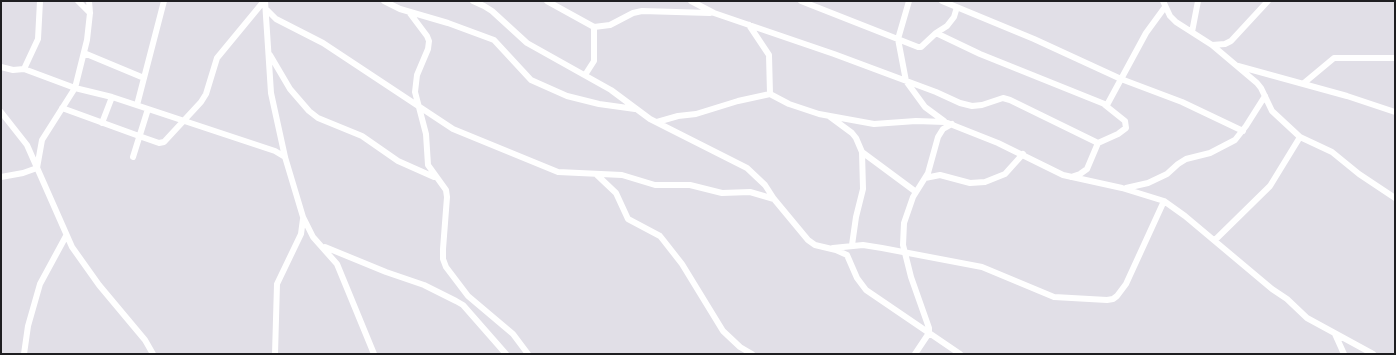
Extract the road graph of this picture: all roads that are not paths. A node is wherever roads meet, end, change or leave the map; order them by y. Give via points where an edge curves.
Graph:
1 (40, 1) edge
2 (78, 1) edge
3 (89, 1) edge
4 (164, 1) edge
5 (265, 1) edge
6 (384, 1) edge
7 (473, 1) edge
8 (549, 1) edge
9 (691, 1) edge
10 (801, 1) edge
11 (909, 1) edge
12 (942, 1) edge
13 (1198, 1) edge
14 (1268, 1) edge
15 (1164, 4) edge
16 (957, 7) junction
17 (266, 9) junction
18 (408, 12) junction
19 (90, 13) junction
20 (714, 13) junction
21 (749, 25) junction
22 (594, 27) junction
23 (1192, 32) junction
24 (936, 33) junction
25 (898, 39) junction
26 (1212, 45) junction
27 (84, 53) junction
28 (269, 54) junction
29 (1395, 58) edge
30 (1236, 66) junction
31 (1, 67) edge
32 (24, 69) junction
33 (585, 75) junction
34 (144, 78) junction
35 (1121, 79) junction
36 (906, 81) junction
37 (1304, 83) junction
38 (75, 88) junction
39 (770, 94) junction
40 (112, 96) junction
41 (1265, 96) junction
42 (417, 104) junction
43 (1107, 104) junction
44 (137, 105) junction
45 (62, 108) junction
46 (148, 109) junction
47 (637, 109) junction
48 (1, 112) edge
49 (1395, 112) edge
50 (828, 116) junction
51 (185, 121) junction
52 (657, 122) junction
53 (945, 122) junction
54 (102, 123) junction
55 (952, 124) junction
56 (1243, 131) junction
57 (139, 136) junction
58 (1300, 137) junction
59 (1098, 143) junction
60 (862, 152) junction
61 (1023, 154) junction
62 (133, 157) dead end
63 (285, 157) junction
64 (37, 168) junction
65 (597, 175) junction
66 (1, 177) edge
67 (1070, 177) junction
68 (435, 178) junction
69 (925, 178) junction
70 (1122, 188) junction
71 (916, 192) junction
72 (774, 198) junction
73 (1395, 198) edge
74 (1164, 201) junction
75 (303, 217) junction
76 (66, 236) junction
77 (1215, 240) junction
78 (320, 244) junction
79 (852, 245) junction
80 (830, 248) junction
81 (905, 254) junction
82 (929, 333) junction
83 (1335, 334) junction
84 (24, 354) edge
85 (153, 354) edge
86 (275, 354) edge
87 (374, 354) edge
88 (506, 354) edge
89 (528, 354) edge
90 (752, 354) edge
91 (915, 354) edge
92 (960, 354) edge
93 (1344, 354) edge
94 (1373, 354) edge

1 - 32 street via 38,39
2 - 19 street
3 - 19 street
4 - 34 street
5 - 17 street
5 - 51 street via 217,58 206,94
6 - 18 street
7 - 33 street via 492,11 527,43
8 - 22 street
9 - 20 street
10 - 25 street
11 - 25 street
12 - 16 street
13 - 23 street
14 - 26 street via 1231,41
15 - 23 street via 1176,22
15 - 35 street
16 - 24 street via 952,21
16 - 35 street
17 - 28 street
17 - 42 street via 276,19 311,36
18 - 42 street via 429,41 415,83
18 - 47 street via 494,40 531,80 567,96 599,104
19 - 27 street
20 - 21 street
20 - 22 street via 642,10 610,25
21 - 36 street
21 - 39 street via 769,55
22 - 33 street via 594,61
23 - 26 street
24 - 25 street via 921,47
24 - 43 street via 980,54
25 - 36 street
26 - 30 street
27 - 34 street
27 - 38 street
28 - 63 street via 272,93
28 - 68 street via 290,89 318,118 362,136 398,161
29 - 37 street via 1334,58
30 - 37 street
30 - 41 street via 1261,88
31 - 32 street
32 - 38 street
33 - 47 street
34 - 44 street
35 - 43 street
35 - 56 street via 1182,102
36 - 53 street via 925,107
36 - 59 street via 972,106 1003,98 1010,100
37 - 49 street
38 - 40 street
38 - 45 street
39 - 50 street via 789,104
39 - 52 street
40 - 44 street
40 - 54 street
41 - 56 street
41 - 58 street via 1272,110
42 - 65 street via 454,129 558,172
42 - 68 street via 426,134 428,165
43 - 59 street via 1107,108 1125,121 1126,128
44 - 46 street
45 - 54 street
45 - 64 street via 42,140
46 - 51 street
46 - 57 street
47 - 52 street
48 - 64 street via 23,138
50 - 53 street via 874,124
50 - 60 street via 852,133
51 - 57 street via 164,142 159,143
51 - 63 street via 275,151
52 - 72 street via 740,163 760,178
53 - 55 street
54 - 57 street
55 - 61 street
55 - 69 street via 940,133
56 - 70 street via 1235,140 1210,153 1186,160 1161,178 1148,184
57 - 62 street
58 - 73 street via 1332,152
58 - 77 street via 1270,186
59 - 67 street via 1087,168 1080,174
60 - 71 street
60 - 79 street via 863,189
61 - 67 street
61 - 69 street via 1005,174 985,182 970,183 940,175
63 - 75 street
64 - 66 street via 23,174
64 - 76 street
65 - 72 street via 629,176 655,185 697,186 727,194 750,192
65 - 90 street via 616,193 628,219 660,236 682,264 723,331
67 - 70 street
68 - 89 street via 446,190 447,197 443,249 446,267 468,296 513,334
69 - 71 street
70 - 74 street
71 - 81 street via 904,223
72 - 80 street via 808,240
74 - 77 street
74 - 81 street via 1126,284 1114,299 1054,297 982,267
75 - 78 street
75 - 86 street via 300,234 277,284
76 - 84 street via 40,284 28,326
76 - 85 street via 90,273 145,340
77 - 83 street via 1307,318
78 - 87 street via 332,256 342,275
78 - 88 street via 354,260 424,285 456,301
79 - 80 street
79 - 81 street via 872,246
80 - 82 street via 847,255 857,278 866,290
81 - 82 street
82 - 91 street
82 - 92 street
83 - 93 street
83 - 94 street

